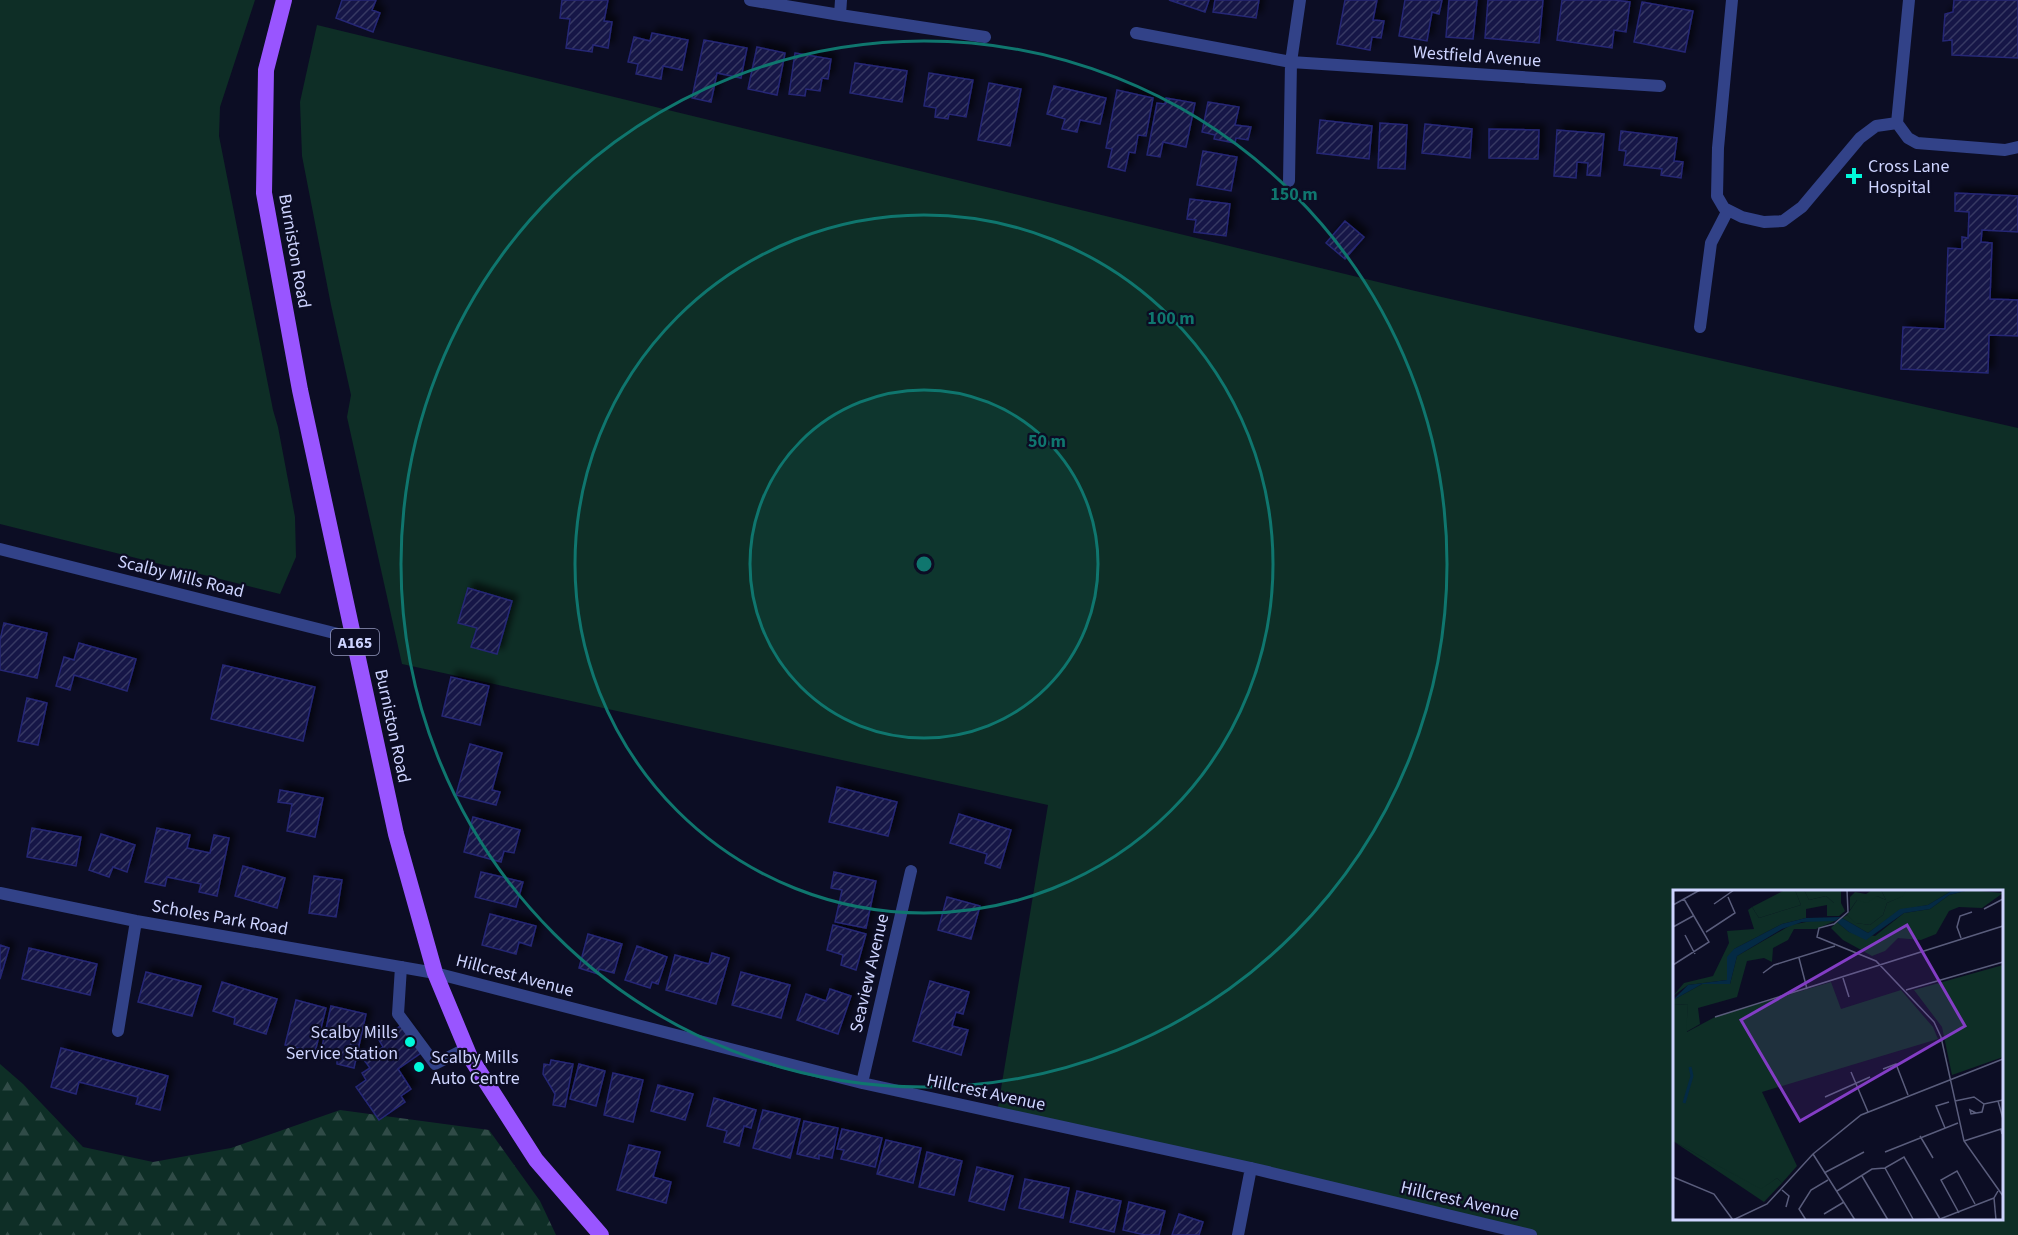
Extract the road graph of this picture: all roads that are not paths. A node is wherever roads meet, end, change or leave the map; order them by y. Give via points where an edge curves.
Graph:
1 (284, 0) edge
2 (750, 0) edge
3 (841, 0) edge
4 (1300, 0) edge
5 (1732, 0) edge
6 (1909, 0) edge
7 (840, 15) junction
8 (1136, 33) dead end
9 (985, 36) dead end
10 (1291, 62) junction
11 (1660, 86) dead end
12 (1897, 123) junction
13 (2018, 147) edge
14 (1289, 181) dead end
15 (1728, 210) junction
16 (1700, 327) dead end
17 (0, 549) edge
18 (354, 638) junction
19 (911, 871) dead end
20 (0, 893) edge
21 (136, 921) junction
22 (401, 967) junction
23 (435, 973) junction
24 (118, 1030) dead end
25 (467, 1048) junction
26 (862, 1083) junction
27 (1251, 1168) junction
28 (601, 1235) edge
29 (1238, 1235) edge
30 (1531, 1235) edge

1 - 18 main road, Burniston Road / A165 via 266,70 264,193 300,390
2 - 7 street
3 - 7 street
4 - 10 street
5 - 15 street via 1717,196
6 - 12 street
7 - 9 street
8 - 10 street, Westfield Avenue
10 - 11 street, Westfield Avenue
10 - 14 street
12 - 13 street via 1917,143 2005,150
12 - 15 street via 1876,126 1860,138 1802,207 1782,221 1764,222
15 - 16 street via 1711,243
17 - 18 street, Scalby Mills Road
18 - 23 main road, Burniston Road / A165 via 396,834
19 - 26 street, Seaview Avenue
20 - 21 street, Scholes Park Road
21 - 22 street, Scholes Park Road
21 - 24 street
22 - 23 street, Scholes Park Road
22 - 25 street via 398,1014 435,1064
23 - 25 main road, Burniston Road / A165
23 - 26 street, Hillcrest Avenue
25 - 28 main road, Burniston Road / A165 via 536,1160
26 - 27 street, Hillcrest Avenue
27 - 29 street
27 - 30 street, Hillcrest Avenue

